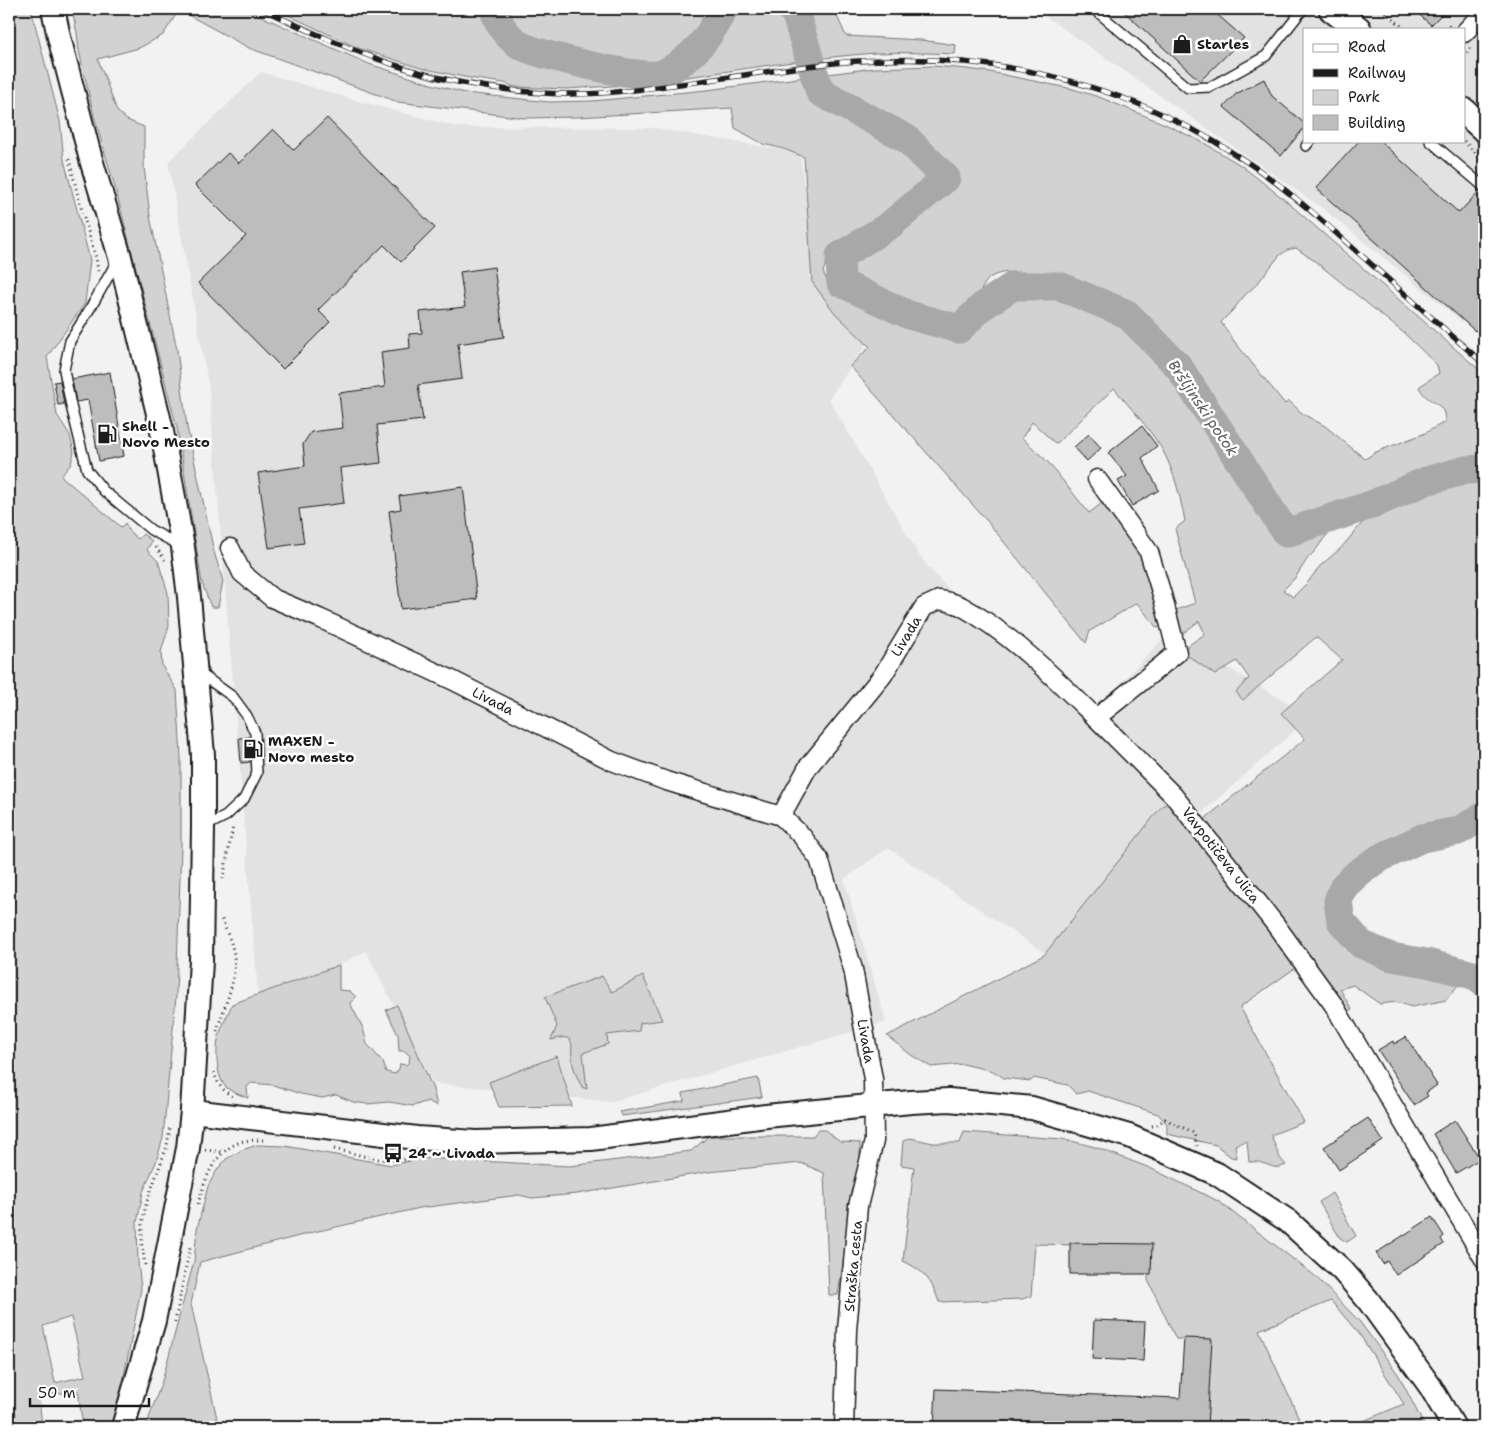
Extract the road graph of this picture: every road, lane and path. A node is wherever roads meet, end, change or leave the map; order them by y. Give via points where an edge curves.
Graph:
1 (53, 9) edge
2 (1094, 9) edge
3 (1303, 9) edge
4 (1332, 9) edge
5 (1381, 9) edge
6 (1484, 12) edge
7 (1357, 28) edge
8 (1404, 28) edge
9 (1466, 31) edge
10 (1466, 114) edge
11 (1484, 129) edge
12 (1431, 142) edge
13 (1465, 142) edge
14 (1484, 162) edge
15 (1484, 187) edge
16 (120, 256) junction
17 (1097, 479) dead end
18 (182, 547) junction
19 (156, 548) dead end
20 (230, 548) dead end
21 (166, 564) dead end
22 (196, 671) junction
23 (1096, 718) junction
24 (781, 816) junction
25 (233, 825) dead end
26 (204, 827) junction
27 (222, 881) dead end
28 (219, 912) dead end
29 (215, 1038) dead end
30 (213, 1069) dead end
31 (235, 1098) dead end
32 (873, 1107) junction
33 (192, 1111) junction
34 (171, 1118) dead end
35 (268, 1140) dead end
36 (167, 1146) dead end
37 (329, 1148) dead end
38 (224, 1152) dead end
39 (402, 1161) dead end
40 (1484, 1259) edge
41 (123, 1427) edge
42 (844, 1427) edge
43 (1454, 1427) edge

1 - 16 street via 90,156
2 - 3 lane via 1188,88 1210,88 1266,56
4 - 7 main road
5 - 8 path
6 - 9 street
10 - 11 main road
12 - 15 lane
13 - 14 path
16 - 18 street via 161,426
16 - 18 lane via 70,341 64,370 71,406 87,470 104,491 151,530
17 - 23 street via 1149,552 1177,653
18 - 22 street
19 - 21 path
20 - 24 street, Livada via 242,573 272,598 452,680 612,761
22 - 26 street
22 - 26 lane via 233,697 248,716 255,733 257,773 244,799 226,816
23 - 24 street, Livada via 996,629 959,605 939,600 924,607 883,675 808,767
23 - 40 street, Vavpotičeva ulica via 1174,795 1333,1004
24 - 32 street, Livada via 820,859 829,887 853,969 873,1079
25 - 27 path
26 - 33 street
28 - 29 path via 234,954 232,983
30 - 31 path via 217,1082
32 - 33 street via 766,1116 591,1139 475,1142
32 - 42 street, Straška cesta via 874,1141 858,1206 847,1330
32 - 43 street via 950,1100 1032,1108 1129,1136 1217,1174 1288,1221 1342,1270 1368,1300 1430,1386
33 - 41 street via 188,1148 154,1320
34 - 36 path
35 - 38 path via 244,1141
37 - 39 path via 367,1158

